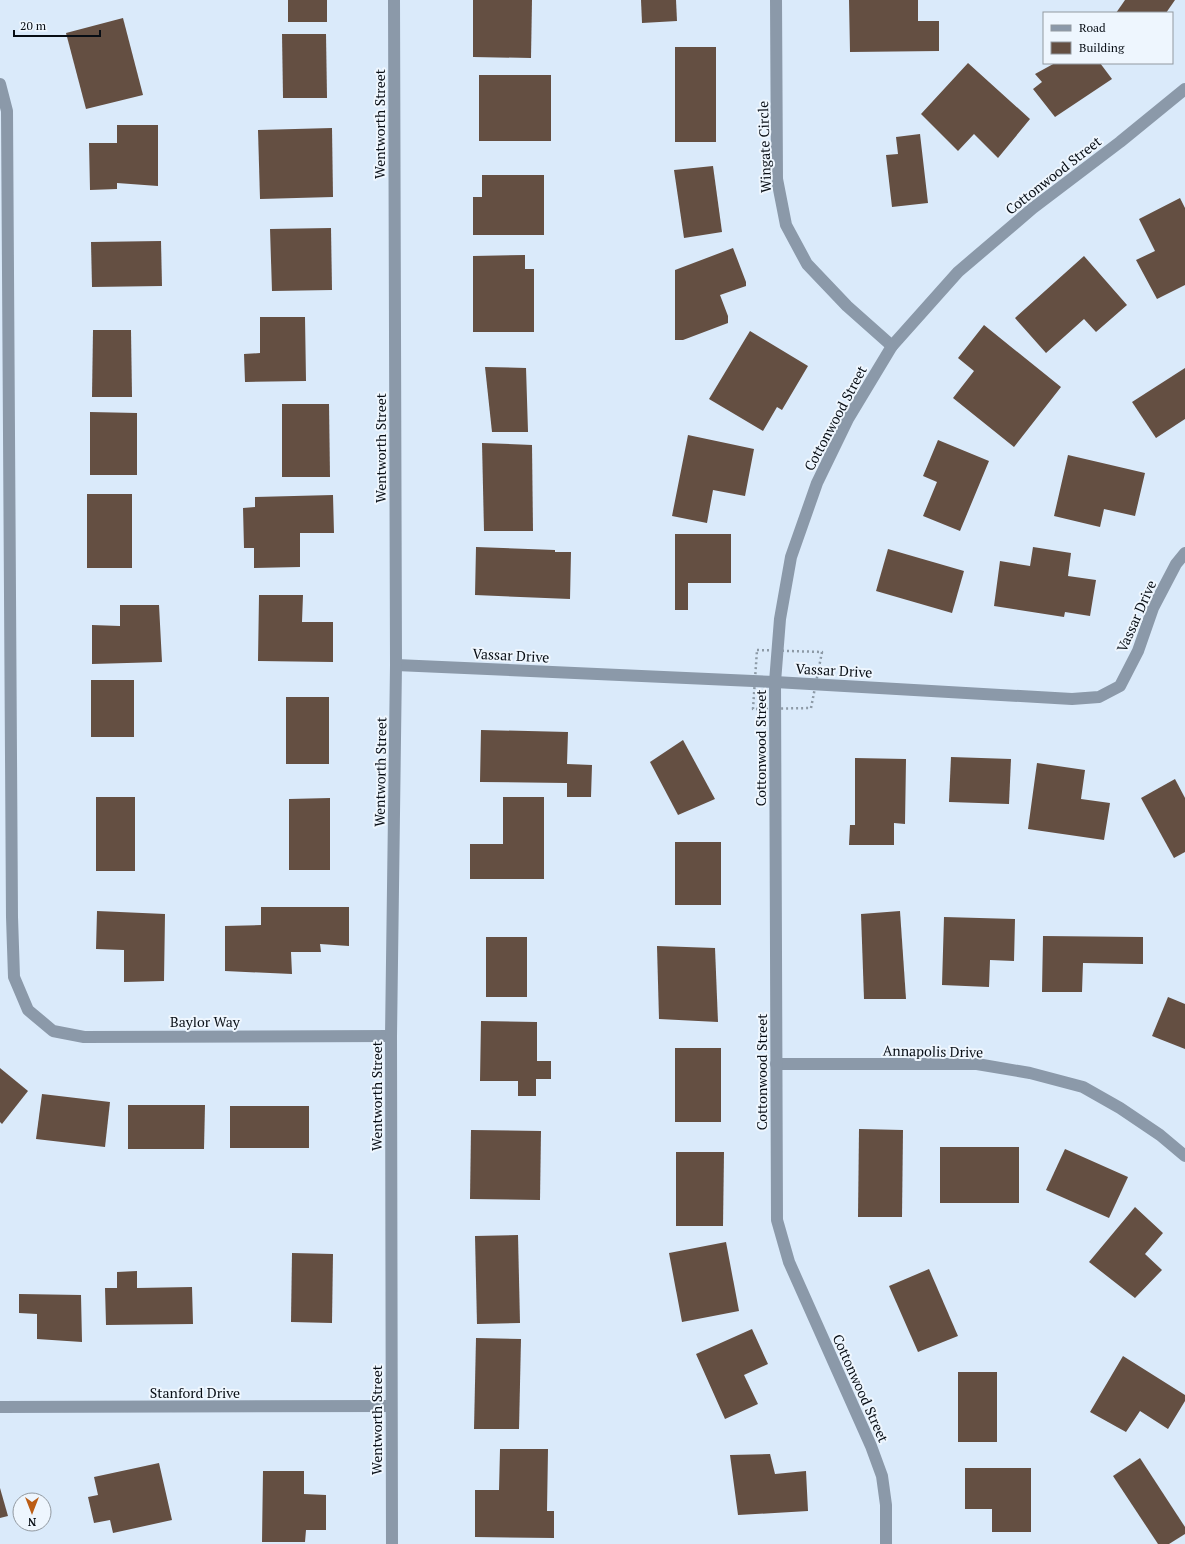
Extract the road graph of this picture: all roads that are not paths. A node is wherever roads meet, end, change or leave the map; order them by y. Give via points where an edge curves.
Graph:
1 (394, 0) edge
2 (776, 0) edge
3 (0, 84) edge
4 (1185, 89) edge
5 (4, 320) edge
6 (892, 346) junction
7 (1185, 553) edge
8 (396, 665) junction
9 (775, 682) junction
10 (391, 1036) junction
11 (776, 1064) junction
12 (1185, 1156) edge
13 (391, 1406) junction
14 (0, 1407) edge
15 (392, 1544) edge
16 (886, 1544) edge

1 - 8 street, Wentworth Street
2 - 6 street, Wingate Circle via 777,179 786,225 807,264 847,306
3 - 5 street via 7,111
4 - 6 street, Cottonwood Street via 1033,208 964,267
5 - 10 street, Baylor Way via 14,977 28,1010 53,1031 84,1037
6 - 9 street, Cottonwood Street via 848,419 821,476 796,542 780,619
7 - 9 street, Vassar Drive via 1176,564 1153,608 1138,651 1120,686 1099,697 1072,698
8 - 9 street, Vassar Drive
8 - 10 street, Wentworth Street
9 - 11 street, Cottonwood Street
10 - 13 street, Wentworth Street
11 - 12 street, Annapolis Drive via 977,1064 1030,1073 1083,1087 1160,1135
11 - 16 street, Cottonwood Street via 777,1220 788,1262 882,1476 886,1505
13 - 14 street, Stanford Drive
13 - 15 street, Wentworth Street

